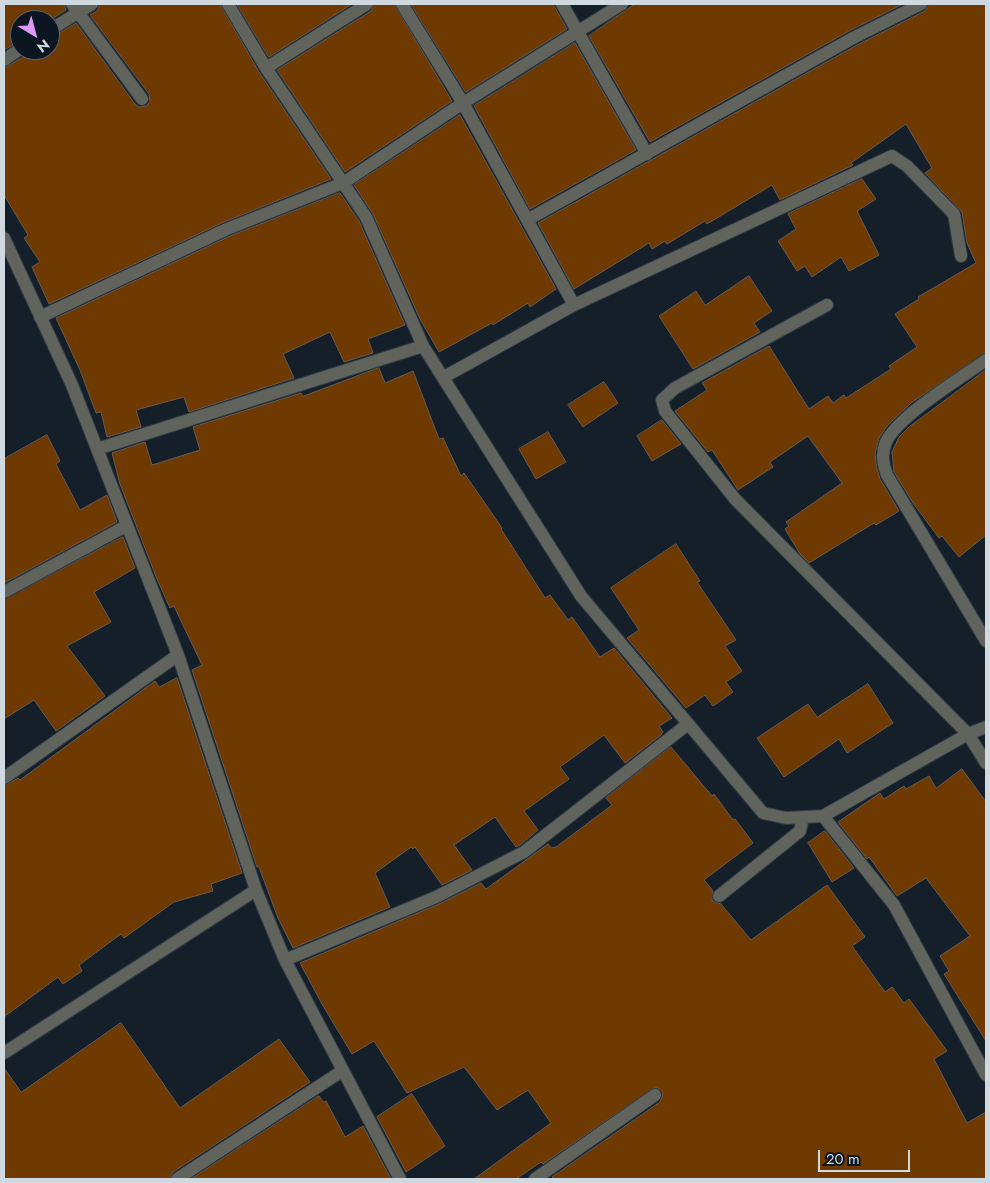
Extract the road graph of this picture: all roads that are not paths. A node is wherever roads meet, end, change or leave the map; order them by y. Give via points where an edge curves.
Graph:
1 (92, 4) edge
2 (228, 4) edge
3 (367, 4) edge
4 (402, 4) edge
5 (562, 4) edge
6 (622, 4) edge
7 (921, 4) edge
8 (75, 8) edge
9 (60, 21) edge
10 (576, 31) junction
11 (266, 68) junction
12 (142, 99) dead end
13 (463, 103) junction
14 (647, 154) junction
15 (343, 184) junction
16 (529, 219) junction
17 (4, 238) edge
18 (961, 256) dead end
19 (827, 304) dead end
20 (574, 305) junction
21 (40, 316) junction
22 (423, 346) junction
23 (986, 360) edge
24 (444, 377) junction
25 (97, 449) junction
26 (126, 526) junction
27 (4, 592) edge
28 (986, 641) edge
29 (178, 655) junction
30 (688, 724) junction
31 (986, 727) edge
32 (968, 734) junction
33 (986, 763) edge
34 (4, 778) edge
35 (823, 816) junction
36 (803, 817) junction
37 (256, 890) junction
38 (719, 896) dead end
39 (284, 960) junction
40 (4, 1053) edge
41 (342, 1071) junction
42 (986, 1075) edge
43 (655, 1095) dead end
44 (177, 1179) edge
45 (400, 1179) edge
46 (535, 1179) edge

1 - 8 street
2 - 11 street
3 - 11 street
4 - 13 street
5 - 10 street
6 - 10 street
7 - 14 street via 853,38
8 - 9 street
8 - 12 street
10 - 13 street
10 - 14 street
11 - 15 street
13 - 15 street
13 - 16 street
14 - 16 street
15 - 21 street via 227,229
15 - 22 street via 366,217
16 - 20 street
17 - 21 street
18 - 20 street via 954,214 907,166 892,156
19 - 32 street via 675,388 662,400 665,411 735,499
20 - 24 street
21 - 25 street
22 - 24 street
22 - 25 street
23 - 28 street via 892,432 885,443 882,460 887,475
24 - 30 street via 581,596
25 - 26 street
26 - 27 street
26 - 29 street
29 - 34 street
29 - 37 street
30 - 36 street via 763,813 786,818
30 - 39 street via 524,852 436,897
31 - 32 street
32 - 33 street
32 - 35 street
35 - 36 street
35 - 42 street via 894,905
36 - 38 street via 800,831
37 - 39 street
37 - 40 street
39 - 41 street
41 - 44 street
41 - 45 street
43 - 46 street

